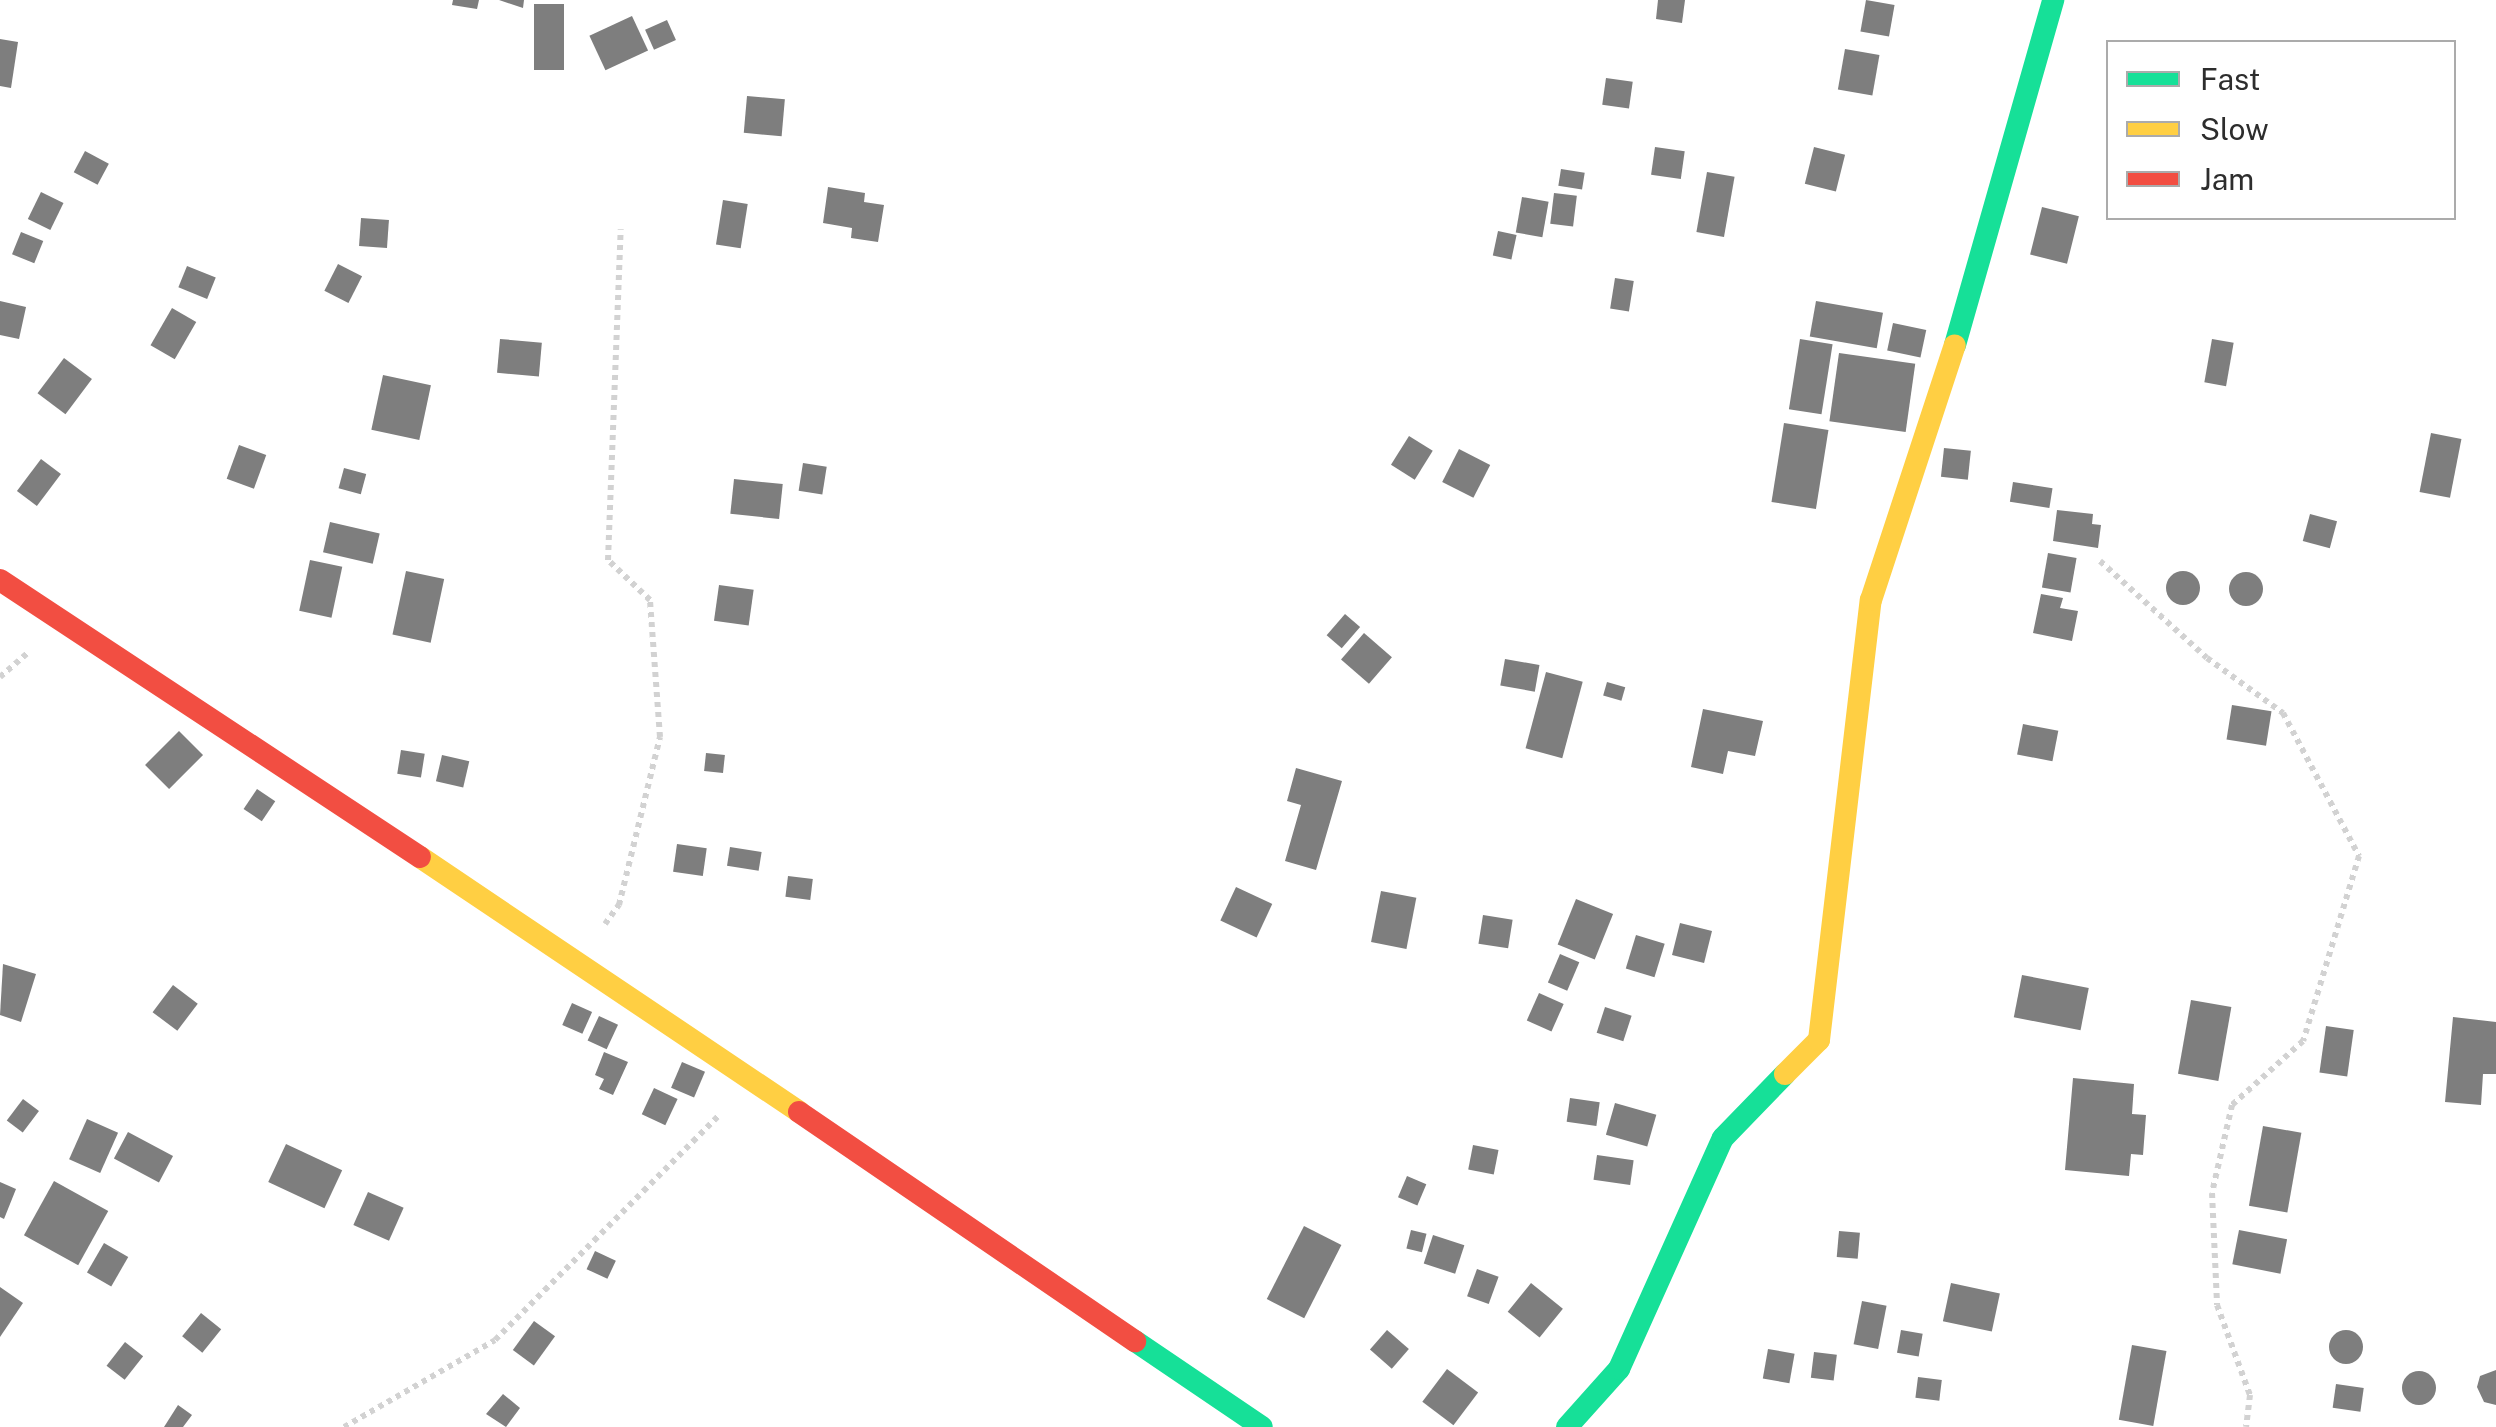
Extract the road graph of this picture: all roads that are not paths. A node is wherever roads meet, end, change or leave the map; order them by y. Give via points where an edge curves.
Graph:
1 (2053, 0) edge
2 (0, 580) edge
3 (1262, 1427) edge
4 (1567, 1427) edge

1 - 4 street via 1930,432 1871,600 1819,1040 1723,1138 1620,1369
2 - 3 street

